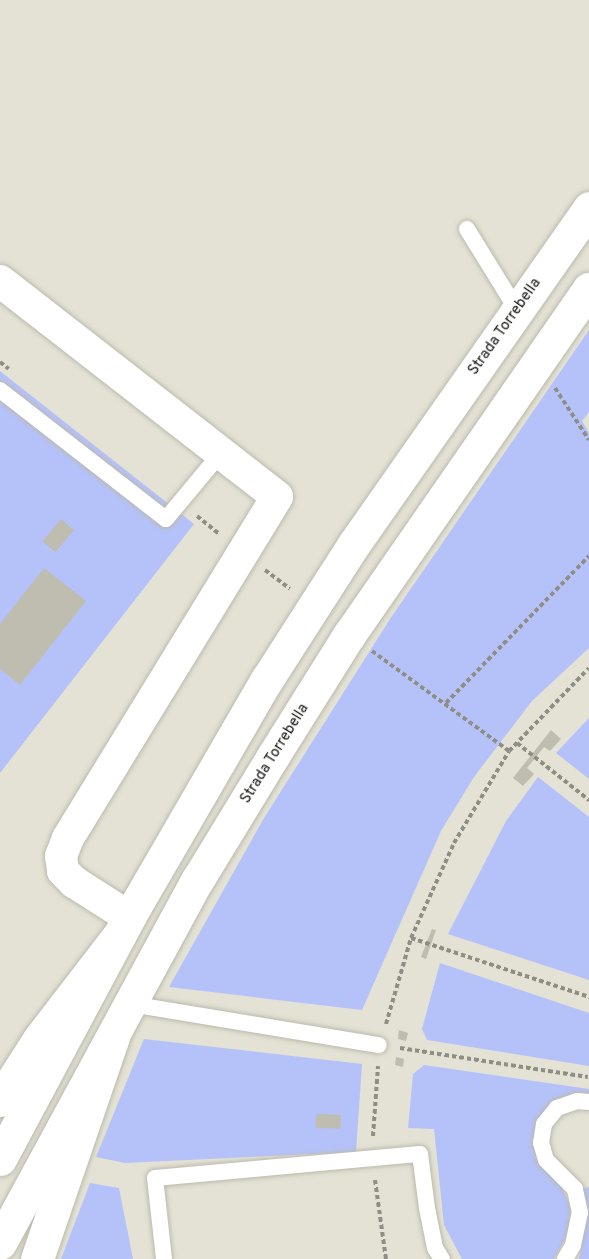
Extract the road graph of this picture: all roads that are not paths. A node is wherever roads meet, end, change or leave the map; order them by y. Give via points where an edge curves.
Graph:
1 (589, 208) edge
2 (467, 229) dead end
3 (0, 280) edge
4 (589, 289) edge
5 (517, 310) junction
6 (0, 390) edge
7 (221, 453) junction
8 (124, 926) junction
9 (130, 1004) junction
10 (112, 1037) junction
11 (379, 1045) road end
12 (0, 1100) edge
13 (589, 1102) edge
14 (0, 1159) edge
15 (0, 1243) edge
16 (37, 1259) edge
17 (164, 1259) edge
18 (442, 1259) edge
19 (565, 1259) edge

1 - 5 main road, Strada Torrebella
2 - 5 lane
3 - 7 street
4 - 9 main road, Strada Torrebella via 349,635 198,879
5 - 8 main road, Strada Torrebella via 313,606 207,778
6 - 7 lane via 166,519
7 - 8 street via 277,497 74,828 61,856 63,871
8 - 12 main road via 39,1039
8 - 14 main road, Strada Torrebella
9 - 10 main road, Strada Torrebella
9 - 11 lane
10 - 15 main road, Strada Torrebella
10 - 16 main road
13 - 19 lane via 577,1101 557,1108 544,1125 541,1143 546,1160 575,1189 580,1213 573,1245
17 - 18 lane via 154,1178 420,1154 431,1228

